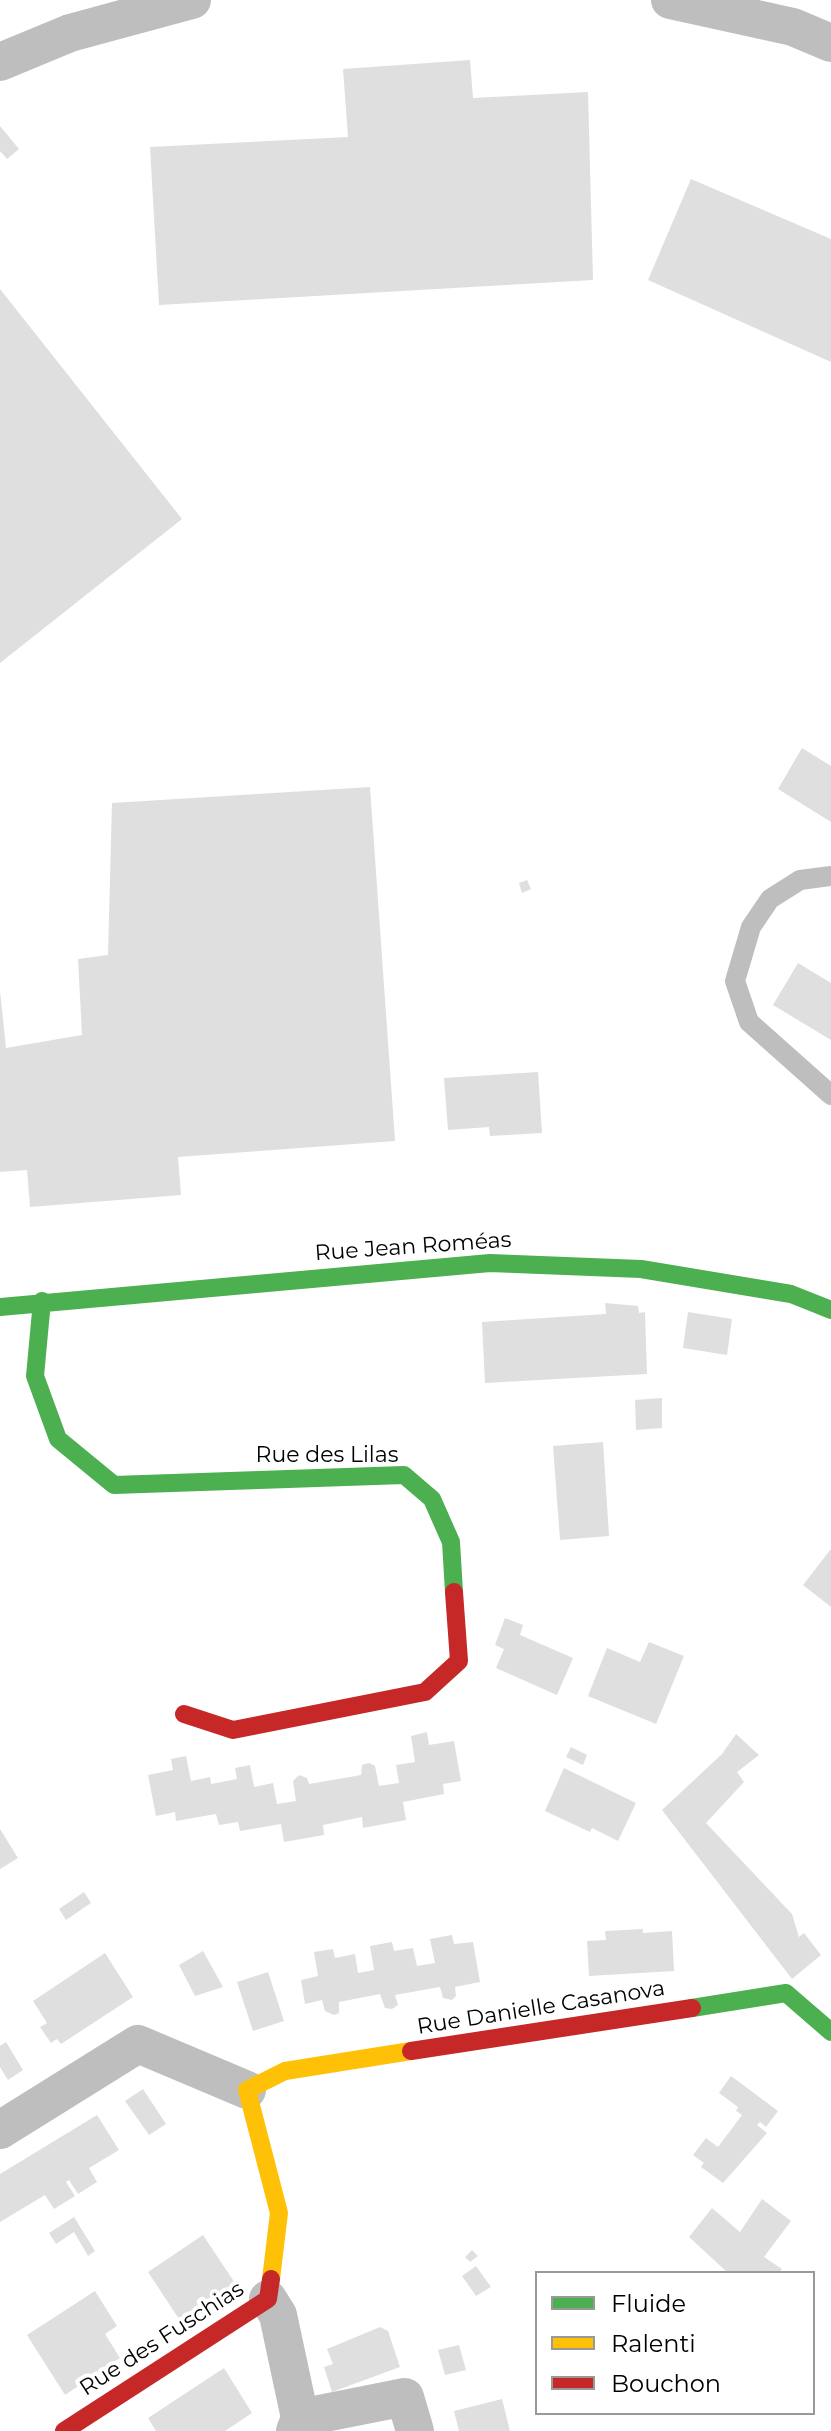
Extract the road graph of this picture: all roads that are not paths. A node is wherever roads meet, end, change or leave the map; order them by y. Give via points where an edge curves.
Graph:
1 (192, 0) edge
2 (670, 0) edge
3 (831, 43) edge
4 (0, 62) edge
5 (831, 876) edge
6 (831, 1095) edge
7 (831, 1284) edge
8 (42, 1301) junction
9 (0, 1307) edge
10 (826, 1308) edge
11 (184, 1714) dead end
12 (831, 2032) edge
13 (247, 2090) junction
14 (0, 2130) edge
15 (268, 2299) junction
16 (297, 2424) edge
17 (64, 2431) edge
18 (415, 2431) edge

1 - 4 street via 70,33
2 - 3 street via 793,27
5 - 6 lane via 800,880 770,899 751,927 735,981 749,1022
7 - 10 lane
8 - 9 street, Rue Jean Roméas
8 - 10 street, Rue Jean Roméas via 490,1263 641,1269 791,1294
8 - 11 street, Rue des Lilas via 35,1376 58,1439 114,1485 404,1475 432,1499 451,1542 459,1661 425,1692 233,1730
12 - 13 street, Rue Danielle Casanova via 786,1993 285,2071
13 - 14 street via 138,2044
13 - 15 street, Rue des Fuschias via 279,2213
15 - 16 street via 278,2315
15 - 17 street, Rue des Fuschias
16 - 18 street via 405,2397

